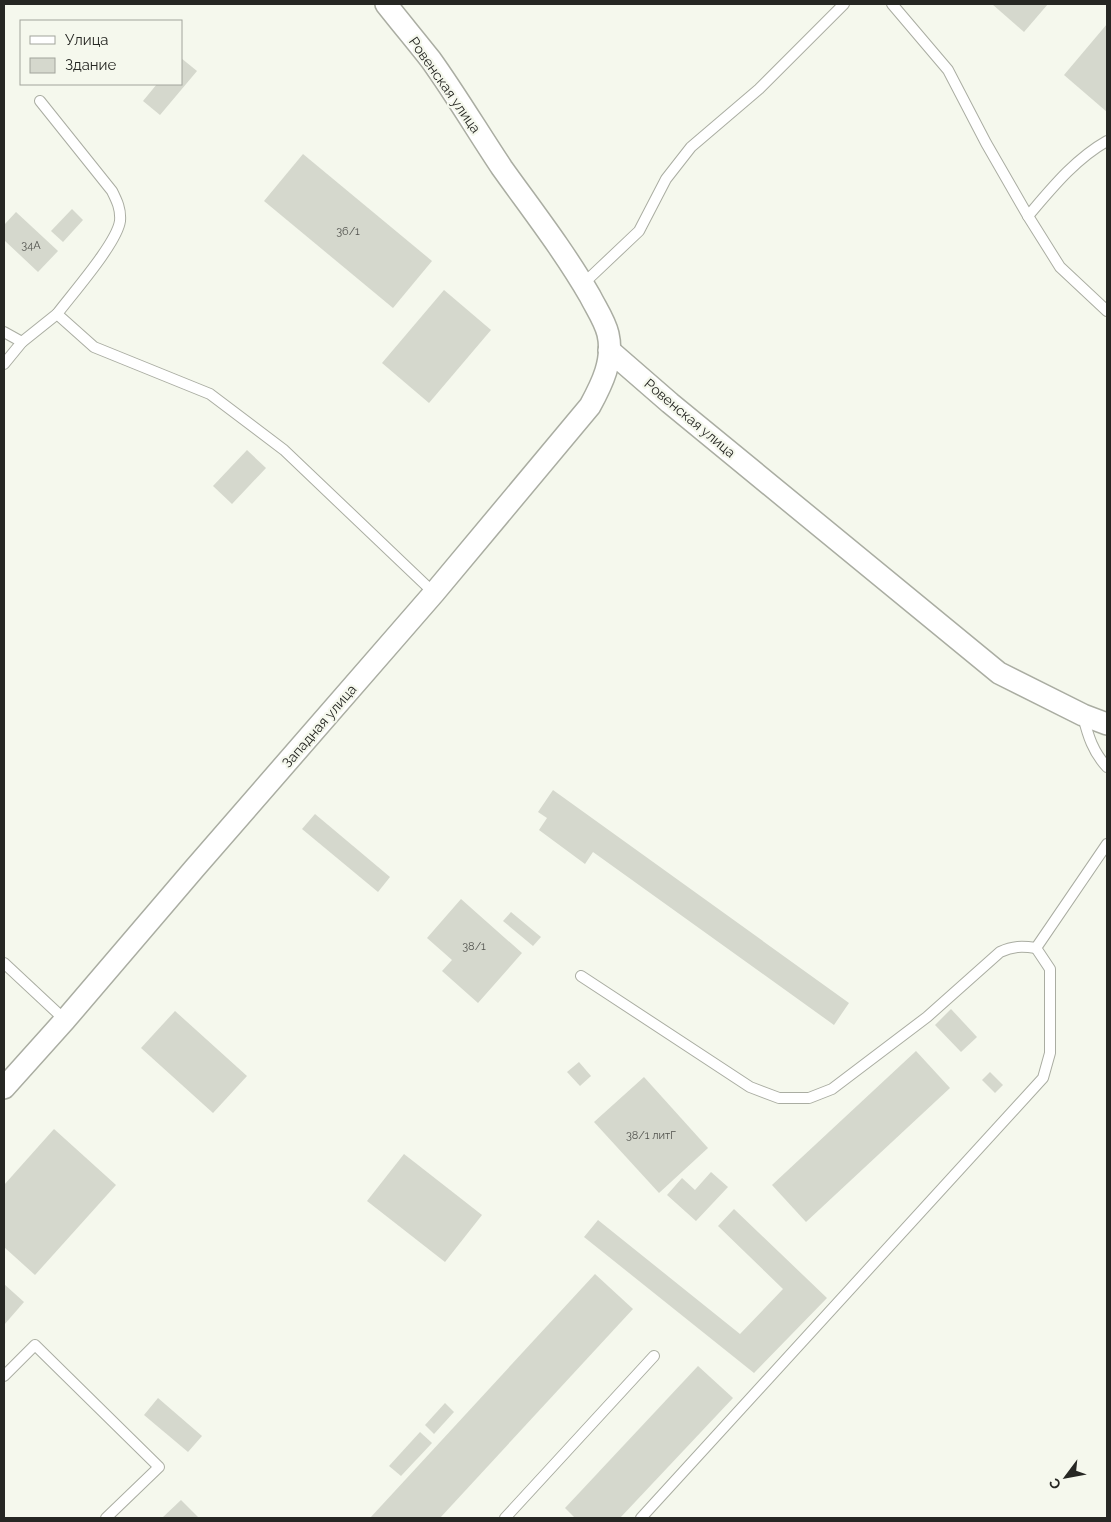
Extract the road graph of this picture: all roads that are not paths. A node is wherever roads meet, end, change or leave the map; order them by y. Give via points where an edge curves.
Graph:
1 (386, 4) edge
2 (844, 4) edge
3 (892, 4) edge
4 (40, 101) dead end
5 (1107, 141) edge
6 (1028, 216) junction
7 (583, 284) junction
8 (1107, 311) edge
9 (57, 314) junction
10 (4, 332) edge
11 (22, 342) junction
12 (609, 350) junction
13 (4, 364) edge
14 (434, 593) junction
15 (1083, 715) junction
16 (1107, 724) edge
17 (1107, 767) edge
18 (1107, 844) edge
19 (1036, 948) junction
20 (4, 963) edge
21 (581, 976) dead end
22 (65, 1020) junction
23 (4, 1088) edge
24 (654, 1356) dead end
25 (4, 1376) edge
26 (106, 1518) edge
27 (505, 1518) edge
28 (641, 1518) edge

1 - 7 street, Ровенская улица via 431,61
2 - 7 lane via 759,90 691,147 666,179 639,231
3 - 6 lane via 948,70
4 - 9 lane via 112,191 119,206 120,222 114,239
5 - 6 lane via 1064,175
6 - 8 lane via 1060,267
7 - 12 street, Ровенская улица via 608,334
9 - 11 lane
9 - 14 lane via 94,347 210,394 284,450
10 - 11 lane
11 - 13 lane
12 - 14 street, Западная улица via 607,368 590,406
12 - 15 street, Ровенская улица via 999,673
14 - 22 street, Западная улица
15 - 16 street, Ровенская улица
15 - 17 lane via 1089,738
18 - 19 lane
19 - 21 lane via 1012,947 1000,952 919,1023 832,1089 809,1098 779,1098 750,1087
19 - 28 lane via 1050,969 1050,1054 1042,1078
20 - 22 lane
22 - 23 street, Западная улица
24 - 27 lane
25 - 26 lane via 35,1345 159,1468

